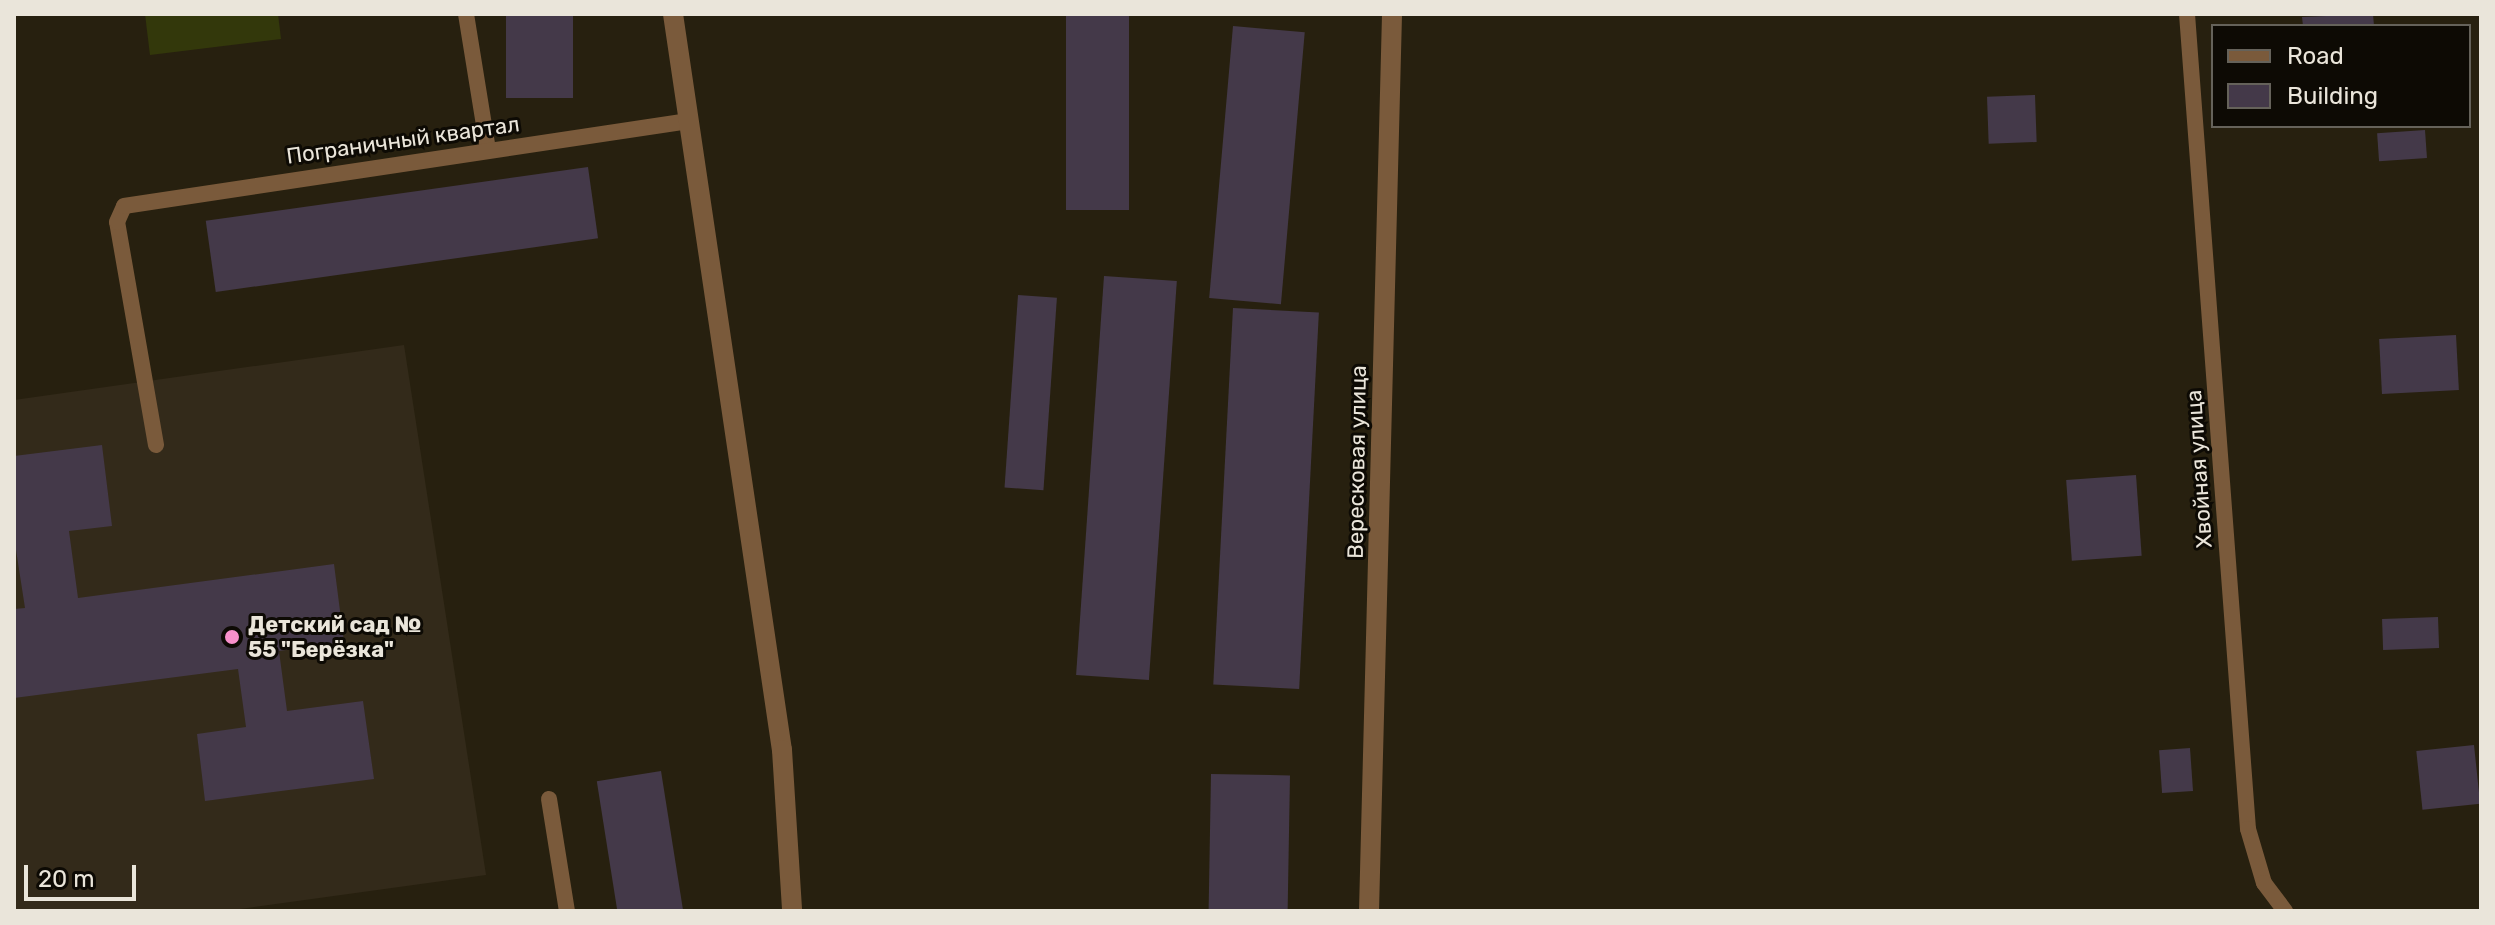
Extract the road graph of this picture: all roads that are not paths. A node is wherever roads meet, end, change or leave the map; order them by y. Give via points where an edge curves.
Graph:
1 (466, 14) edge
2 (673, 14) edge
3 (1392, 14) edge
4 (2187, 14) edge
5 (689, 121) junction
6 (488, 150) junction
7 (156, 445) dead end
8 (549, 799) dead end
9 (567, 911) edge
10 (792, 911) edge
11 (1369, 911) edge
12 (2285, 911) edge

1 - 6 lane
2 - 5 street
3 - 11 street, Вересковая улица
4 - 12 lane, Хвойная улица via 2248,829 2264,883
5 - 6 lane, Пограничный квартал
5 - 10 street via 782,750
6 - 7 lane, Пограничный квартал via 124,206 117,222
8 - 9 lane

